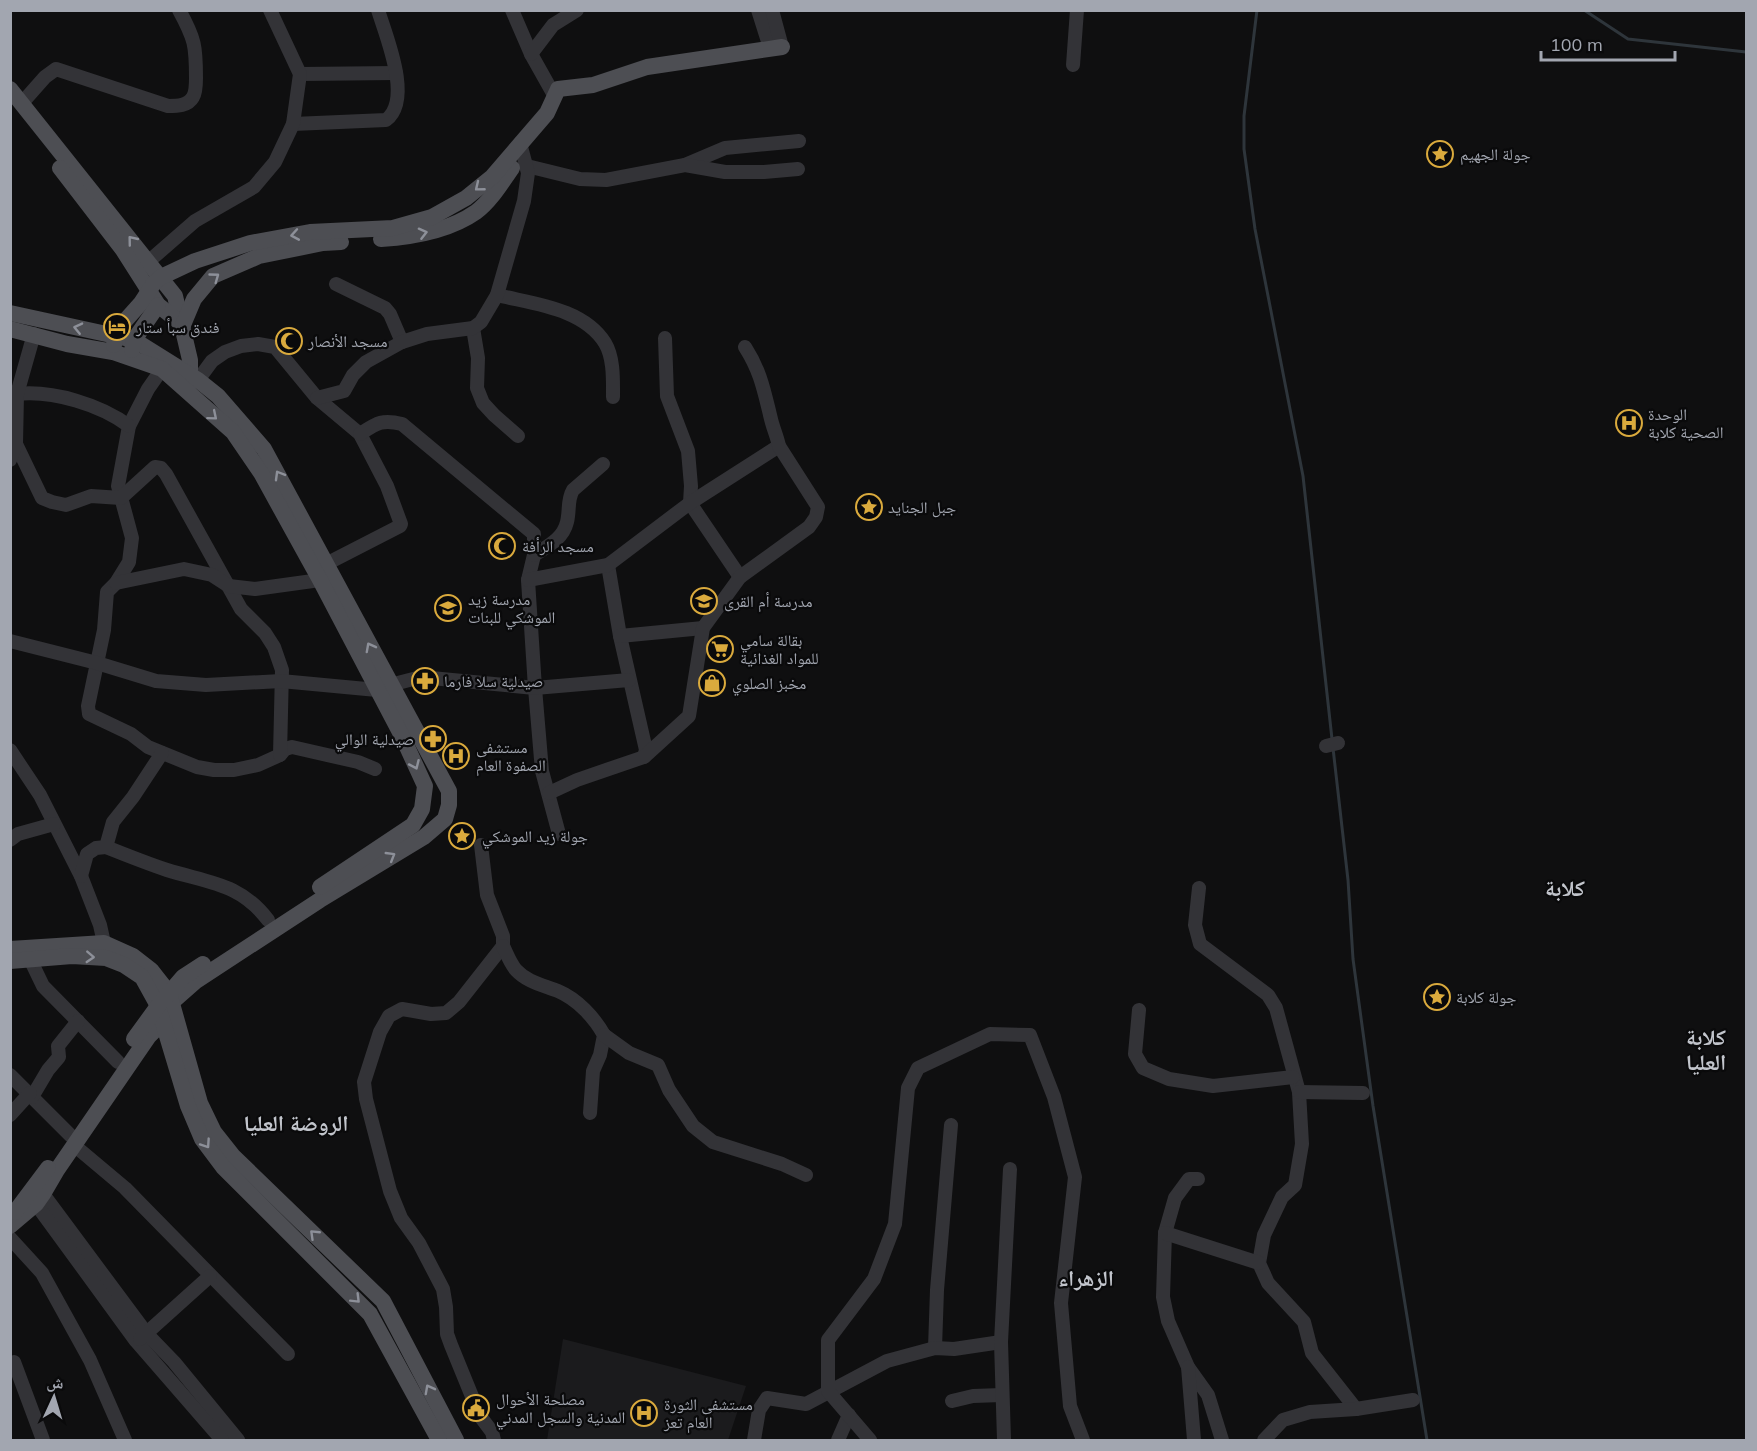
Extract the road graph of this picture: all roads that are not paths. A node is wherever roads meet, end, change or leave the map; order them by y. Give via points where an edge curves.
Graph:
1 (179, 10) edge
2 (270, 10) edge
3 (378, 10) edge
4 (512, 10) edge
5 (577, 10) edge
6 (758, 10) edge
7 (772, 10) edge
8 (1077, 10) edge
9 (776, 47) junction
10 (531, 54) junction
11 (1073, 64) dead end
12 (396, 73) junction
13 (300, 74) junction
14 (10, 89) edge
15 (554, 96) junction
16 (16, 103) edge
17 (293, 124) junction
18 (799, 141) dead end
19 (520, 144) junction
20 (685, 165) junction
21 (526, 166) junction
22 (798, 169) dead end
23 (148, 262) junction
24 (155, 283) junction
25 (336, 284) dead end
26 (497, 295) junction
27 (158, 305) junction
28 (10, 313) edge
29 (183, 325) junction
30 (473, 328) junction
31 (10, 329) edge
32 (34, 334) junction
33 (665, 338) dead end
34 (134, 340) junction
35 (402, 342) junction
36 (114, 344) junction
37 (745, 347) dead end
38 (131, 357) junction
39 (162, 369) junction
40 (194, 378) junction
41 (17, 394) junction
42 (190, 396) junction
43 (613, 397) dead end
44 (317, 398) junction
45 (129, 426) junction
46 (360, 434) junction
47 (518, 436) dead end
48 (16, 444) junction
49 (779, 446) junction
50 (10, 460) edge
51 (603, 464) dead end
52 (121, 498) junction
53 (690, 503) junction
54 (534, 555) junction
55 (608, 565) junction
56 (323, 572) junction
57 (740, 577) junction
58 (528, 580) junction
59 (116, 584) junction
60 (229, 586) junction
61 (703, 628) junction
62 (620, 636) junction
63 (10, 641) edge
64 (97, 663) junction
65 (629, 680) junction
66 (281, 681) junction
67 (384, 688) junction
68 (535, 688) junction
69 (10, 750) edge
70 (162, 753) junction
71 (280, 755) junction
72 (644, 757) junction
73 (375, 769) dead end
74 (549, 793) junction
75 (54, 824) junction
76 (559, 834) dead end
77 (10, 840) edge
78 (481, 845) dead end
79 (106, 847) junction
80 (81, 876) junction
81 (1199, 888) dead end
82 (268, 920) junction
83 (104, 943) junction
84 (503, 946) junction
85 (10, 949) edge
86 (30, 959) junction
87 (10, 961) edge
88 (166, 1006) junction
89 (1139, 1010) dead end
90 (78, 1021) junction
91 (604, 1035) junction
92 (118, 1062) junction
93 (10, 1075) edge
94 (1293, 1077) junction
95 (1299, 1092) junction
96 (1363, 1093) dead end
97 (31, 1095) junction
98 (590, 1113) dead end
99 (10, 1115) edge
100 (951, 1125) dead end
101 (73, 1141) junction
102 (1010, 1169) dead end
103 (806, 1175) dead end
104 (1198, 1179) dead end
105 (39, 1199) junction
106 (12, 1214) edge
107 (1165, 1233) junction
108 (10, 1238) edge
109 (1259, 1263) junction
110 (210, 1276) junction
111 (141, 1338) junction
112 (1001, 1342) junction
113 (935, 1348) junction
114 (288, 1354) dead end
115 (14, 1362) dead end
116 (1188, 1367) junction
117 (828, 1391) junction
118 (1002, 1395) junction
119 (1413, 1400) dead end
120 (952, 1401) dead end
121 (1356, 1409) junction
122 (849, 1415) junction
123 (44, 1440) edge
124 (125, 1440) edge
125 (222, 1440) edge
126 (238, 1440) edge
127 (439, 1440) edge
128 (456, 1440) edge
129 (494, 1440) edge
130 (754, 1440) edge
131 (838, 1440) edge
132 (870, 1440) edge
133 (1004, 1440) edge
134 (1083, 1440) edge
135 (1194, 1440) edge
136 (1222, 1440) edge
137 (1264, 1440) edge

1 - 16 street via 196,49 196,88 190,101 168,106 56,69
2 - 13 street
3 - 12 street
4 - 10 street
5 - 10 street via 554,25
6 - 9 street
7 - 9 street
8 - 11 street
9 - 15 main road via 647,67 593,85 558,89
10 - 15 street
12 - 13 street
12 - 17 street via 397,105 386,120
13 - 17 street
14 - 16 main road
15 - 19 main road via 547,113
23 -> 16 main road
16 - 24 main road via 123,250
17 - 23 street via 275,162 254,187 195,221
18 - 20 street via 725,148
19 - 21 street
19 -> 24 main road via 492,177 466,198 432,217 393,228 310,232 250,243 195,261
29 -> 19 main road via 194,299 213,276 259,256 323,243 405,238 442,229 477,211 517,161
20 - 21 street via 606,180 580,179
20 - 22 street via 725,172
21 - 26 street via 524,201
23 - 24 main road
24 - 27 main road
24 - 29 main road via 175,296
24 - 36 main road via 124,322
25 - 35 street via 385,308
26 - 30 street
26 - 43 street via 567,312 589,326 606,343
27 - 29 main road
27 - 34 main road
36 -> 28 main road
29 - 40 main road
30 - 35 street via 427,334
30 - 47 street via 477,388 483,403
31 - 32 main road
32 - 36 main road via 67,344
32 - 41 street
33 - 53 street via 667,396 688,451
34 - 36 main road
34 - 38 main road
34 - 40 main road
35 - 44 street via 366,362 344,391
36 - 38 main road
37 - 49 street via 765,390
38 - 39 main road
39 - 42 main road
39 - 45 street
40 - 42 main road
40 - 44 street via 225,352 258,344 275,347
56 -> 40 main road via 264,449 218,396
41 - 45 street via 75,400 116,416
41 - 48 street
42 -> 56 main road via 233,432
44 - 46 street
45 - 52 street via 117,486
46 - 54 street via 378,423 402,424 534,534
46 - 56 street via 387,486 401,524
48 - 50 street
48 - 52 street via 42,498 66,505 91,496
49 - 53 street
49 - 57 street via 818,507 816,517 809,527
51 - 54 street via 573,490 567,522 557,540
52 - 59 street via 132,538 129,562
52 - 60 street via 155,467 161,468
53 - 55 street
53 - 57 street
54 - 58 street
55 - 58 street
55 - 62 street
56 - 60 street via 255,589
56 - 67 main road
57 - 61 street
58 - 68 street
59 - 60 street via 184,569 212,575
59 - 64 street via 108,592
60 - 66 street via 241,609 274,647 282,670
61 - 62 street
61 - 72 street via 688,716
62 - 65 street
63 - 64 street
64 - 66 street via 156,681 206,686
64 - 70 street via 89,714
65 - 68 street
65 - 72 street via 646,750
66 - 67 street
66 - 71 street
67 - 68 street via 421,676
67 -> 82 main road via 425,786 420,815 408,829
88 -> 67 main road via 196,981 424,837 444,819 449,791
68 - 74 street via 542,771
69 - 75 street
70 - 71 street via 214,770 258,765
70 - 79 street via 113,822
71 - 73 street via 285,749 302,748
72 - 74 street
74 - 76 street
75 - 77 street
75 - 80 street
78 - 84 street via 487,895
79 - 80 street via 87,854
79 - 82 street via 159,868 222,884 256,904
80 - 83 street
81 - 94 street via 1195,925 1200,944 1268,995 1276,1008
82 - 88 main road via 183,977
83 - 85 main road
83 - 88 main road via 133,956 151,970
84 - 91 street via 517,972 572,999
84 - 129 street via 446,1013 402,1009 389,1016 364,1082 390,1191 401,1218 443,1288 450,1346
86 - 87 main road
86 -> 88 main road via 106,958 142,977
86 - 90 street via 43,987
88 - 92 main road
88 - 101 main road via 149,1036
88 -> 127 main road via 189,1106 202,1139 223,1167 370,1314
128 -> 88 main road via 383,1301 233,1156 214,1132
89 - 94 street via 1135,1054 1143,1068 1169,1079 1213,1086
90 - 92 street
90 - 97 street via 58,1046 59,1057
91 - 98 street via 593,1071
91 - 103 street via 629,1053 658,1065 693,1126 713,1142
92 - 101 main road
93 - 97 street
94 - 95 street
95 - 96 street
95 - 109 street via 1302,1144 1295,1185 1282,1197 1264,1235
97 - 99 street
97 - 101 street
100 - 113 street
101 - 105 main road
101 - 106 main road
101 - 110 street via 125,1188
102 - 112 street
104 - 107 street via 1189,1179 1175,1198
105 - 106 main road
105 - 111 street
107 - 109 street
107 - 116 street via 1162,1298
108 - 124 street via 42,1273 90,1360
109 - 121 street via 1268,1283 1304,1322 1312,1353
110 - 111 street
110 - 114 street
111 - 125 street
111 - 126 street via 174,1362
112 - 113 street
112 - 118 street
113 - 117 street via 887,1361
115 - 123 street
116 - 135 street
116 - 136 street via 1208,1395
117 - 122 street
117 - 130 street via 806,1404 767,1398 759,1410
117 - 134 street via 828,1340 874,1279 895,1224 908,1088 918,1068 990,1034 1030,1035 1054,1097 1075,1177 1061,1303 1070,1406
118 - 120 street
118 - 133 street
119 - 121 street
121 - 137 street via 1310,1412 1283,1420
122 - 131 street
122 - 132 street

